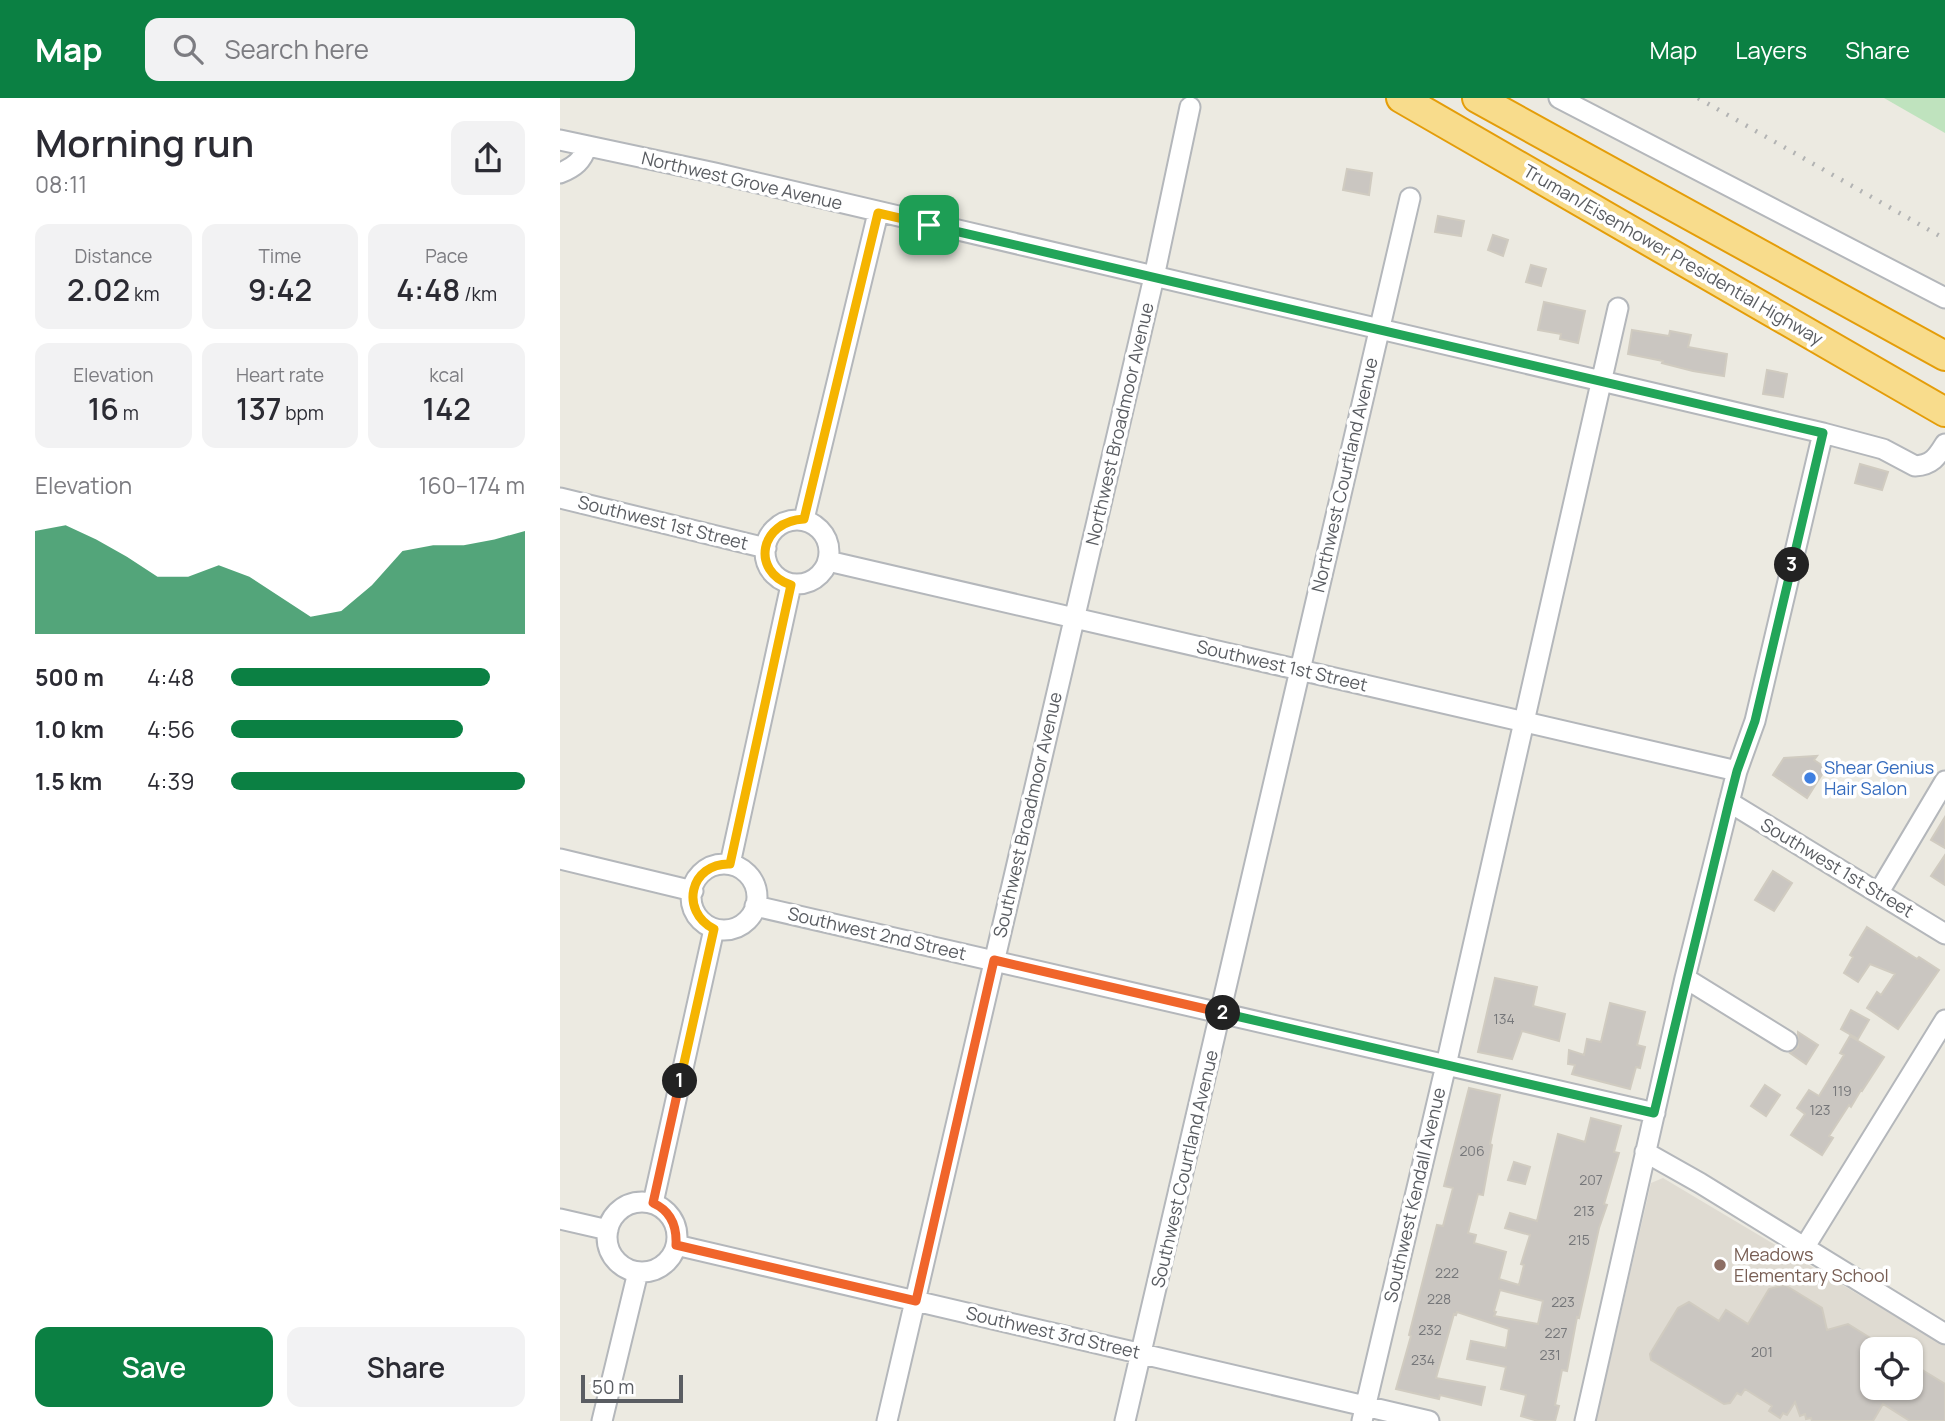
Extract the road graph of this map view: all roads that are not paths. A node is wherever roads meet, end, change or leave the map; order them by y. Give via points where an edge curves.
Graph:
1 (1401, 98) edge
2 (1477, 98) edge
3 (1559, 98) edge
4 (1189, 107) dead end
5 (560, 140) edge
6 (587, 146) junction
7 (560, 173) edge
8 (1410, 198) dead end
9 (878, 213) junction
10 (1154, 277) junction
11 (1945, 298) edge
12 (1618, 308) dead end
13 (1379, 330) junction
14 (1945, 356) edge
15 (1602, 382) junction
16 (1945, 412) edge
17 (1823, 433) junction
18 (1945, 444) edge
19 (560, 498) edge
20 (804, 519) junction
21 (766, 548) junction
22 (828, 561) junction
23 (791, 585) junction
24 (1075, 618) junction
25 (1299, 670) junction
26 (1525, 723) junction
27 (1737, 771) junction
28 (1945, 781) edge
29 (1729, 802) junction
30 (560, 859) edge
31 (730, 864) junction
32 (693, 891) junction
33 (1879, 892) junction
34 (755, 906) junction
35 (714, 929) junction
36 (1945, 934) edge
37 (994, 960) junction
38 (1685, 978) junction
39 (1222, 1013) junction
40 (1945, 1020) edge
41 (1787, 1041) dead end
42 (1446, 1065) junction
43 (1654, 1113) junction
44 (1645, 1152) junction
45 (653, 1203) junction
46 (560, 1219) edge
47 (608, 1230) junction
48 (676, 1245) junction
49 (1804, 1248) junction
50 (638, 1272) junction
51 (916, 1301) junction
52 (1945, 1334) edge
53 (1141, 1354) junction
54 (1364, 1413) edge
55 (602, 1421) edge
56 (887, 1421) edge
57 (1125, 1421) edge
58 (1429, 1421) edge
59 (1585, 1421) edge

1 - 16 highway, Truman/Eisenhower Presidential Highway
2 - 14 highway
3 - 11 street
4 - 10 street, Northwest Broadmoor Avenue
5 - 6 street, Northwest Grove Avenue
6 - 7 street via 578,164
6 - 9 street, Northwest Grove Avenue
8 - 13 street, Northwest Courtland Avenue
9 - 10 street, Northwest Grove Avenue
9 - 20 street
10 - 13 street, Northwest Grove Avenue
10 - 24 street, Northwest Broadmoor Avenue
12 - 15 street, Southwest Kendall Avenue
13 - 15 street, Northwest Grove Avenue
13 - 25 street, Northwest Courtland Avenue
15 - 17 street, Northwest Grove Avenue
15 - 26 street, Southwest Kendall Avenue
17 - 18 street, Northwest Grove Avenue via 1883,449 1915,466 1931,462
17 - 27 street via 1755,721
19 - 21 street, Southwest 1st Street
20 - 21 street via 791,519 776,528
20 - 22 street via 825,535
21 - 23 street via 768,566
22 - 23 street via 814,580
22 - 24 street, Southwest 1st Street
23 - 31 street
24 - 25 street, Southwest 1st Street
24 - 37 street, Southwest Broadmoor Avenue
25 - 26 street, Southwest 1st Street
25 - 39 street, Southwest Courtland Avenue
26 - 27 street, Southwest 1st Street
26 - 42 street, Southwest Kendall Avenue
27 - 29 street
28 - 33 street
29 - 33 street, Southwest 1st Street
29 - 38 street
30 - 32 street
31 - 32 street via 702,874
31 - 34 street via 752,879
32 - 35 street via 696,914
33 - 36 street, Southwest 1st Street
34 - 35 street via 739,926
34 - 37 street, Southwest 2nd Street
35 - 45 street
37 - 39 street, Southwest 2nd Street
37 - 51 street, Southwest Broadmoor Avenue
38 - 41 street
38 - 43 street
39 - 42 street, Southwest 2nd Street
39 - 53 street, Southwest Courtland Avenue
40 - 49 street
42 - 43 street, Southwest 2nd Street
42 - 54 street, Southwest Kendall Avenue
43 - 44 street
44 - 49 street
44 - 59 street
45 - 47 street via 631,1203 614,1216
45 - 48 street via 669,1214
46 - 47 street
47 - 50 street via 616,1261
48 - 50 street via 656,1269
48 - 51 street, Southwest 3rd Street
49 - 52 street
50 - 55 street
51 - 53 street, Southwest 3rd Street
51 - 56 street, Southwest Broadmoor Avenue
53 - 54 street, Southwest 3rd Street
53 - 57 street, Southwest Courtland Avenue
54 - 58 street, Southwest 3rd Street

